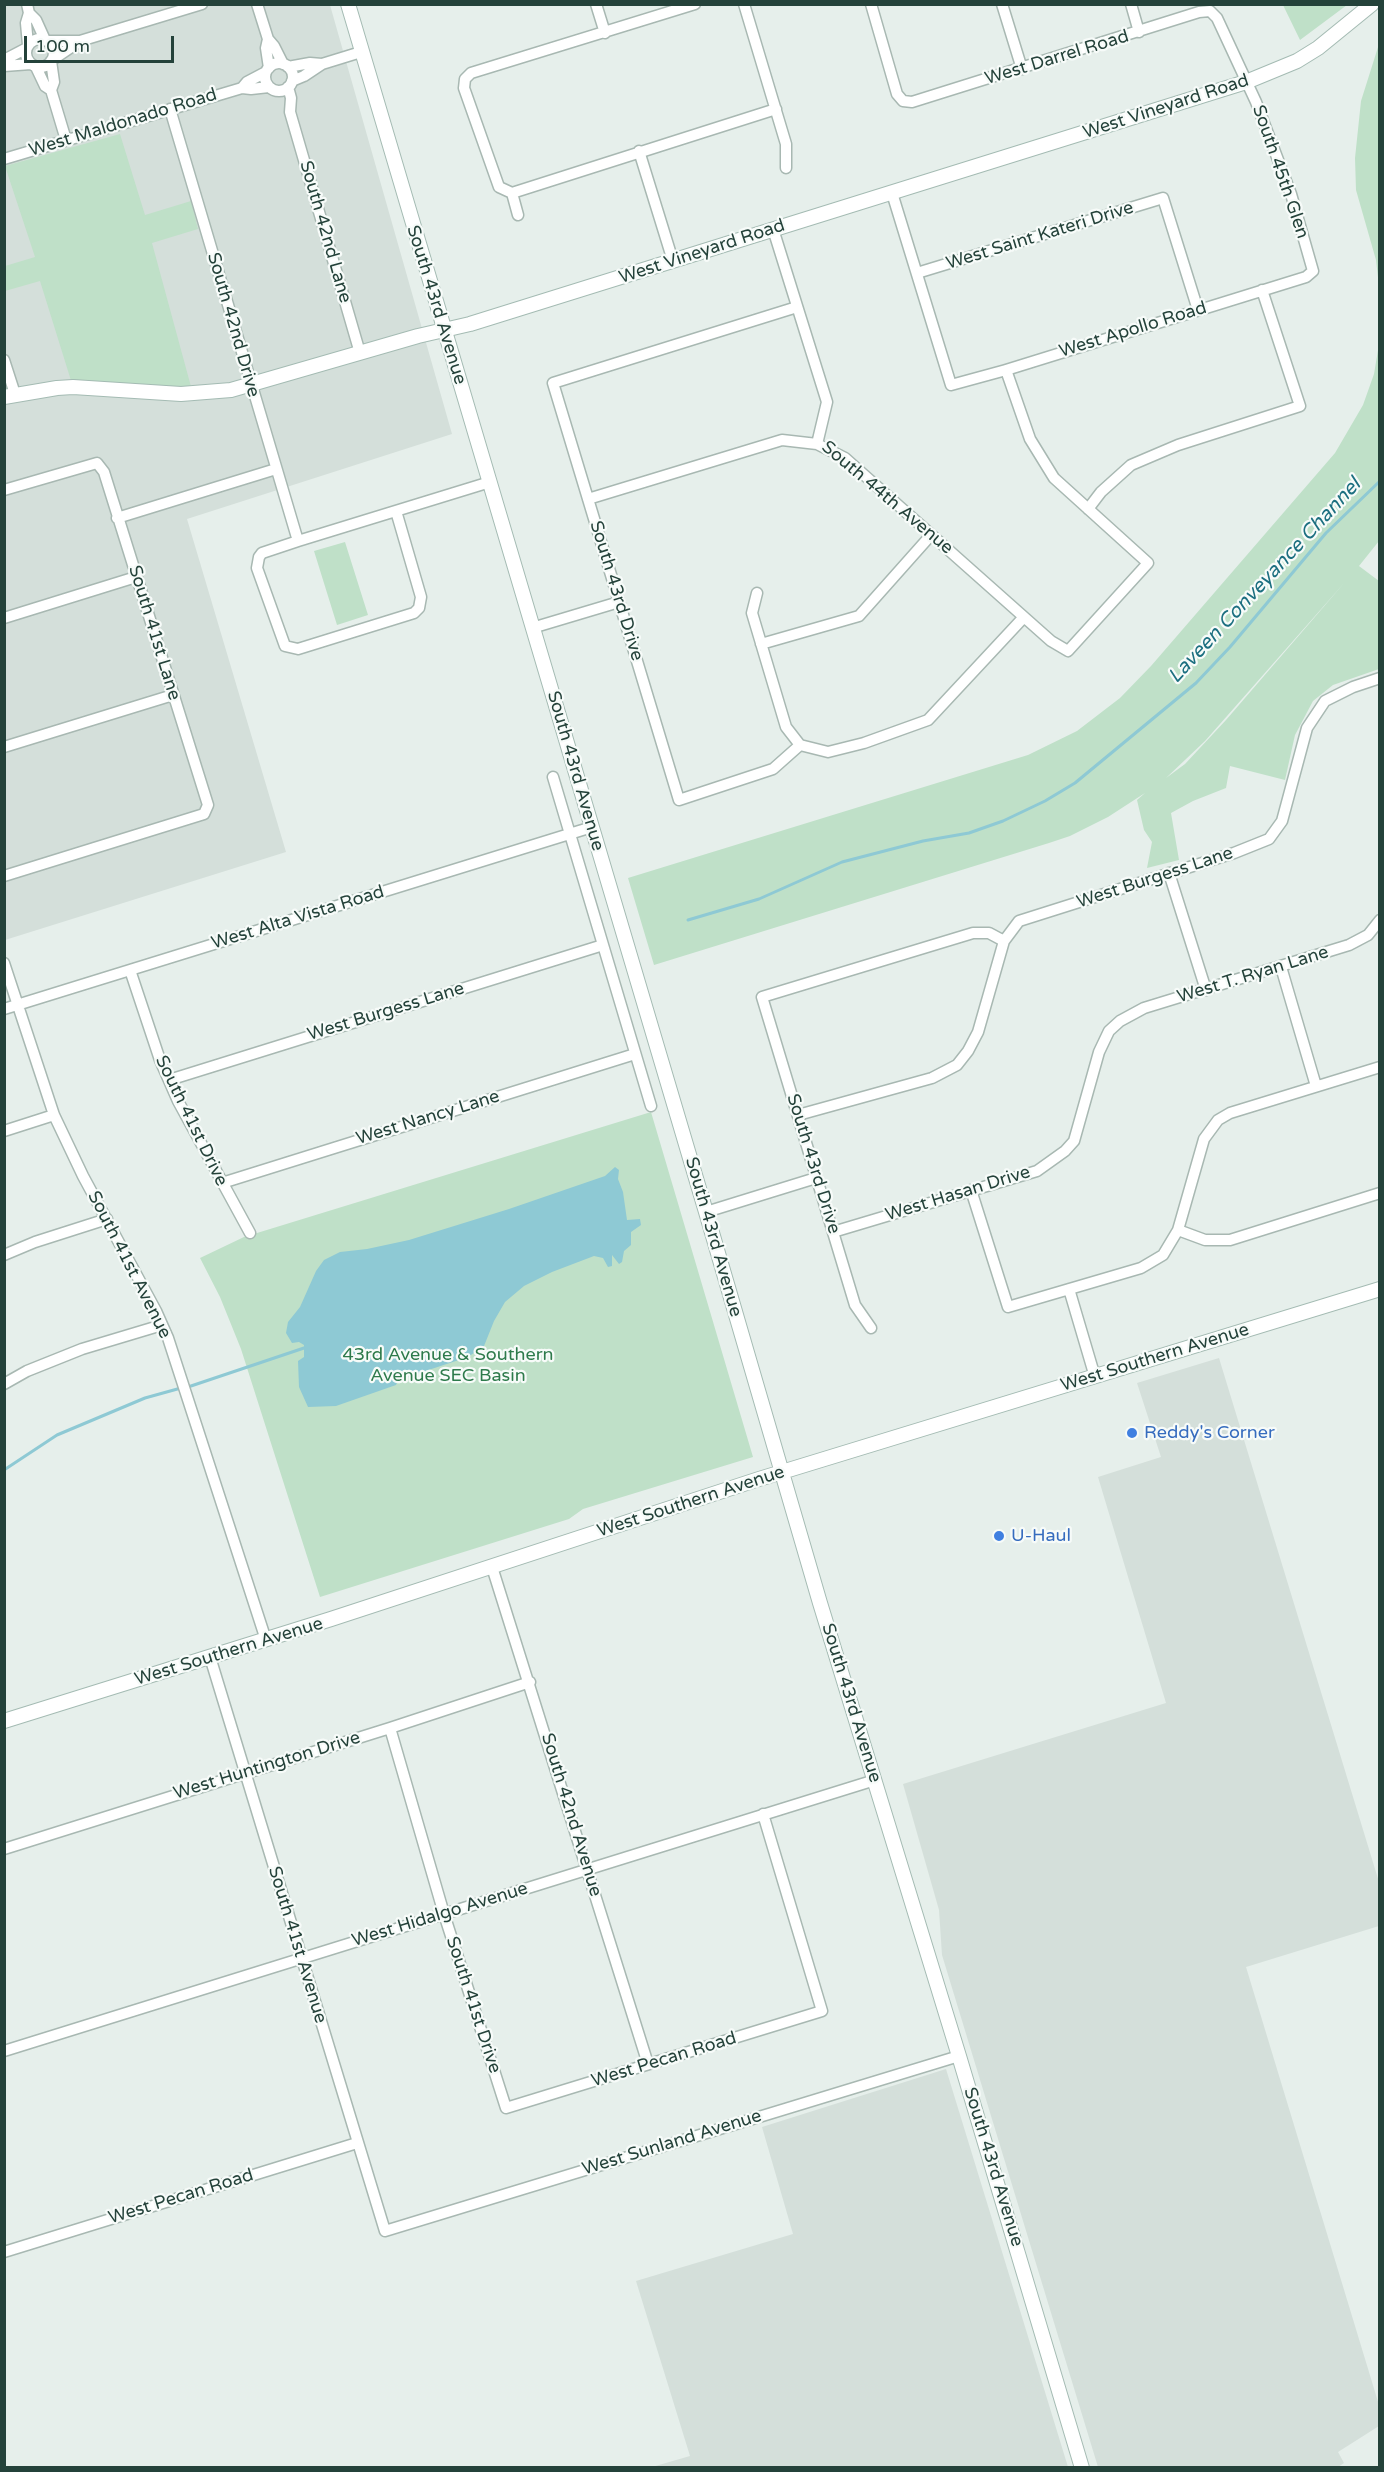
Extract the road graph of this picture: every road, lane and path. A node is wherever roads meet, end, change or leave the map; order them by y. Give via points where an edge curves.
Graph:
1 (202, 4) edge
2 (257, 4) edge
3 (348, 4) edge
4 (596, 4) edge
5 (695, 4) edge
6 (744, 4) edge
7 (871, 4) edge
8 (1002, 4) edge
9 (1131, 4) edge
10 (1372, 4) edge
11 (28, 8) edge
12 (1210, 11) joint
13 (1139, 32) junction
14 (605, 33) junction
15 (268, 39) junction
16 (46, 41) junction
17 (80, 41) junction
18 (27, 46) junction
19 (361, 52) junction
20 (4, 60) edge
21 (52, 61) junction
22 (322, 64) junction
23 (33, 65) junction
24 (285, 65) junction
25 (4, 66) edge
26 (1022, 69) junction
27 (267, 70) junction
28 (1246, 82) junction
29 (282, 87) junction
30 (242, 88) junction
31 (51, 90) junction
32 (170, 109) junction
33 (776, 109) junction
34 (66, 140) junction
35 (639, 151) junction
36 (4, 159) edge
37 (786, 168) dead end
38 (512, 193) junction
39 (892, 193) junction
40 (518, 214) dead end
41 (773, 229) junction
42 (673, 261) junction
43 (1313, 271) joint
44 (917, 273) junction
45 (1262, 290) junction
46 (797, 307) junction
47 (1198, 310) junction
48 (444, 330) junction
49 (360, 353) junction
50 (4, 360) edge
51 (1006, 370) junction
52 (251, 385) junction
53 (10, 396) edge
54 (817, 444) junction
55 (276, 469) junction
56 (489, 482) junction
57 (4, 490) edge
58 (588, 500) junction
59 (1088, 509) junction
60 (396, 511) junction
61 (117, 518) junction
62 (932, 535) junction
63 (298, 541) junction
64 (136, 578) junction
65 (757, 593) dead end
66 (619, 602) junction
67 (1024, 617) junction
68 (4, 618) edge
69 (532, 628) junction
70 (761, 644) junction
71 (1380, 678) edge
72 (173, 695) junction
73 (800, 745) junction
74 (4, 747) edge
75 (553, 777) dead end
76 (592, 827) junction
77 (570, 834) junction
78 (1169, 873) junction
79 (4, 876) edge
80 (1380, 920) edge
81 (1004, 941) junction
82 (603, 945) junction
83 (4, 963) edge
84 (1281, 967) junction
85 (130, 970) junction
86 (1206, 990) junction
87 (17, 1005) junction
88 (4, 1009) edge
89 (635, 1054) junction
90 (1380, 1066) edge
91 (169, 1080) junction
92 (1316, 1086) junction
93 (651, 1106) dead end
94 (54, 1115) junction
95 (798, 1115) junction
96 (4, 1131) edge
97 (1074, 1141) joint
98 (816, 1178) junction
99 (222, 1183) junction
100 (971, 1190) junction
101 (1380, 1193) edge
102 (706, 1212) junction
103 (107, 1219) junction
104 (1179, 1230) junction
105 (833, 1232) junction
106 (249, 1233) dead end
107 (4, 1255) edge
108 (1380, 1289) edge
109 (1069, 1290) junction
110 (162, 1324) junction
111 (871, 1328) dead end
112 (1095, 1377) junction
113 (4, 1384) edge
114 (781, 1473) junction
115 (492, 1567) junction
116 (266, 1640) junction
117 (210, 1658) junction
118 (530, 1682) junction
119 (4, 1721) edge
120 (390, 1728) junction
121 (244, 1773) junction
122 (875, 1780) junction
123 (763, 1814) junction
124 (4, 1849) edge
125 (587, 1869) junction
126 (444, 1914) junction
127 (301, 1959) junction
128 (4, 2050) edge
129 (959, 2056) junction
130 (648, 2064) junction
131 (506, 2108) joint
132 (357, 2143) junction
133 (385, 2231) joint
134 (4, 2252) edge
135 (1082, 2468) edge

1 - 17 street
2 - 15 street
3 - 19 main road, South 43rd Avenue
4 - 14 street
5 - 14 street
6 - 33 street
7 - 26 street, West Darrel Road via 897,94 903,101 912,102
8 - 26 street
9 - 13 street
10 - 28 main road, West Vineyard Road via 1318,48
11 - 16 street
11 - 18 street
12 - 13 street, West Darrel Road
12 - 28 street, South 45th Glen via 1217,18
13 - 26 street, West Darrel Road
14 - 38 street via 471,73 465,79 499,187
15 - 24 street
15 - 27 street
16 - 17 street
16 - 18 street via 35,40
16 - 21 street via 53,48
17 - 21 street
18 - 20 street
18 - 23 street via 26,57
19 - 22 street, West Maldonado Road
19 - 48 main road, South 43rd Avenue
21 - 23 street via 45,66
21 - 31 street
22 - 24 street, West Maldonado Road
22 - 29 street, West Maldonado Road
23 - 25 street
23 - 31 street
24 - 27 street via 277,64
24 - 29 street via 292,73
27 - 29 street via 265,79
27 - 30 street, West Maldonado Road
28 - 39 main road, West Vineyard Road
28 - 43 street, South 45th Glen via 1291,194
29 - 30 street, West Maldonado Road
29 - 49 street, South 42nd Lane via 284,105 290,112
30 - 32 street, West Maldonado Road
31 - 34 street
32 - 34 street, West Maldonado Road
32 - 52 street, South 42nd Drive
33 - 35 street
33 - 37 street via 786,144
34 - 36 street, West Maldonado Road
35 - 38 street
35 - 42 street
38 - 40 street
39 - 41 main road, West Vineyard Road
39 - 44 street
41 - 42 main road, West Vineyard Road
41 - 46 street, South 44th Avenue
42 - 48 main road, West Vineyard Road
43 - 45 street, West Apollo Road via 1306,277
44 - 47 street, West Saint Kateri Drive via 1163,198
44 - 51 street, West Apollo Road via 951,385
45 - 47 street, West Apollo Road
45 - 59 street via 1300,406 1178,445 1131,465
46 - 54 street, South 44th Avenue via 827,402
46 - 58 street, South 43rd Drive via 553,383
47 - 51 street, West Apollo Road
48 - 49 main road, West Vineyard Road
48 - 56 main road, South 43rd Avenue
49 - 52 main road, West Vineyard Road
50 - 53 street
51 - 59 street via 1030,440 1054,478
52 - 53 main road, West Vineyard Road via 193,394 73,387
52 - 55 street, South 42nd Drive
54 - 58 street via 782,440
54 - 62 street, South 44th Avenue via 845,458
55 - 61 street
55 - 63 street, South 42nd Drive
56 - 60 street
56 - 69 main road, South 43rd Avenue
57 - 61 street, South 41st Lane via 97,463 104,472
58 - 66 street, South 43rd Drive
59 - 67 street, South 44th Avenue via 1148,564 1068,651
60 - 63 street
60 - 63 street via 421,597 419,608 414,613 293,650 281,638 257,562 262,553
61 - 64 street, South 41st Lane
62 - 67 street, South 44th Avenue
62 - 70 street via 858,616
64 - 68 street
64 - 72 street, South 41st Lane
65 - 70 street via 752,614
66 - 69 street
66 - 73 street, South 43rd Drive via 679,800 773,769
67 - 73 street via 928,720 828,752
69 - 76 main road, South 43rd Avenue
70 - 73 street via 786,727
71 - 78 street, West Burgess Lane via 1325,701 1307,728 1282,821 1269,839
72 - 74 street
72 - 79 street, South 41st Lane via 208,805 204,814
75 - 77 street, South 43rd Avenue
76 - 77 street, West Alta Vista Road
76 - 102 main road, South 43rd Avenue
77 - 82 street, South 43rd Avenue
77 - 85 street, West Alta Vista Road
78 - 81 street, West Burgess Lane via 1019,921
78 - 86 street
80 - 84 street, West T. Ryan Lane via 1368,935 1349,945
81 - 95 street via 978,1032 957,1065 932,1078
81 - 95 street, South 43rd Drive via 989,933 973,933 762,997
82 - 89 street, South 43rd Avenue
82 - 91 street, West Burgess Lane
83 - 87 street, South 41st Avenue
84 - 86 street, West T. Ryan Lane
84 - 92 street
85 - 87 street, West Alta Vista Road
85 - 91 street, South 41st Drive
86 - 97 street, West T. Ryan Lane via 1144,1008 1109,1031 1099,1052
87 - 88 street, West Alta Vista Road
87 - 94 street, South 41st Avenue
89 - 93 street, South 43rd Avenue
89 - 99 street, West Nancy Lane
90 - 92 street
91 - 99 street, South 41st Drive
92 - 104 street via 1218,1120 1204,1139
94 - 96 street
94 - 103 street, South 41st Avenue
95 - 98 street, South 43rd Drive
97 - 100 street, West Hasan Drive via 1037,1171
98 - 102 street
98 - 105 street, South 43rd Drive
99 - 106 street, South 41st Drive
100 - 105 street, West Hasan Drive
100 - 109 street via 1008,1307
101 - 104 street via 1230,1240 1206,1240
102 - 114 main road, South 43rd Avenue
103 - 107 street
103 - 110 street, South 41st Avenue
104 - 109 street via 1163,1254 1141,1268
105 - 111 street, South 43rd Drive via 855,1305
108 - 112 main road, West Southern Avenue
109 - 112 street
110 - 113 street via 74,1353
110 - 116 street, South 41st Avenue
112 - 114 main road, West Southern Avenue
114 - 115 main road, West Southern Avenue
114 - 122 main road, South 43rd Avenue
115 - 116 main road, West Southern Avenue
115 - 118 street, South 42nd Avenue
116 - 117 main road, West Southern Avenue
117 - 119 main road, West Southern Avenue
117 - 121 street, South 41st Avenue
118 - 120 street, West Huntington Drive
118 - 125 street, South 42nd Avenue
120 - 121 street, West Huntington Drive
120 - 126 street, South 41st Drive
121 - 124 street, West Huntington Drive
121 - 127 street, South 41st Avenue
122 - 123 street, West Hidalgo Avenue
122 - 129 main road, South 43rd Avenue
123 - 125 street, West Hidalgo Avenue
123 - 130 street, West Pecan Road via 822,2011
125 - 126 street, West Hidalgo Avenue
125 - 130 street, South 42nd Avenue
126 - 127 street, West Hidalgo Avenue
126 - 131 street, South 41st Drive
127 - 128 street, West Hidalgo Avenue
127 - 132 street, South 41st Avenue
129 - 133 street, West Sunland Avenue
129 - 135 main road, South 43rd Avenue
130 - 131 street, West Pecan Road
132 - 133 street, South 41st Avenue
132 - 134 street, West Pecan Road

